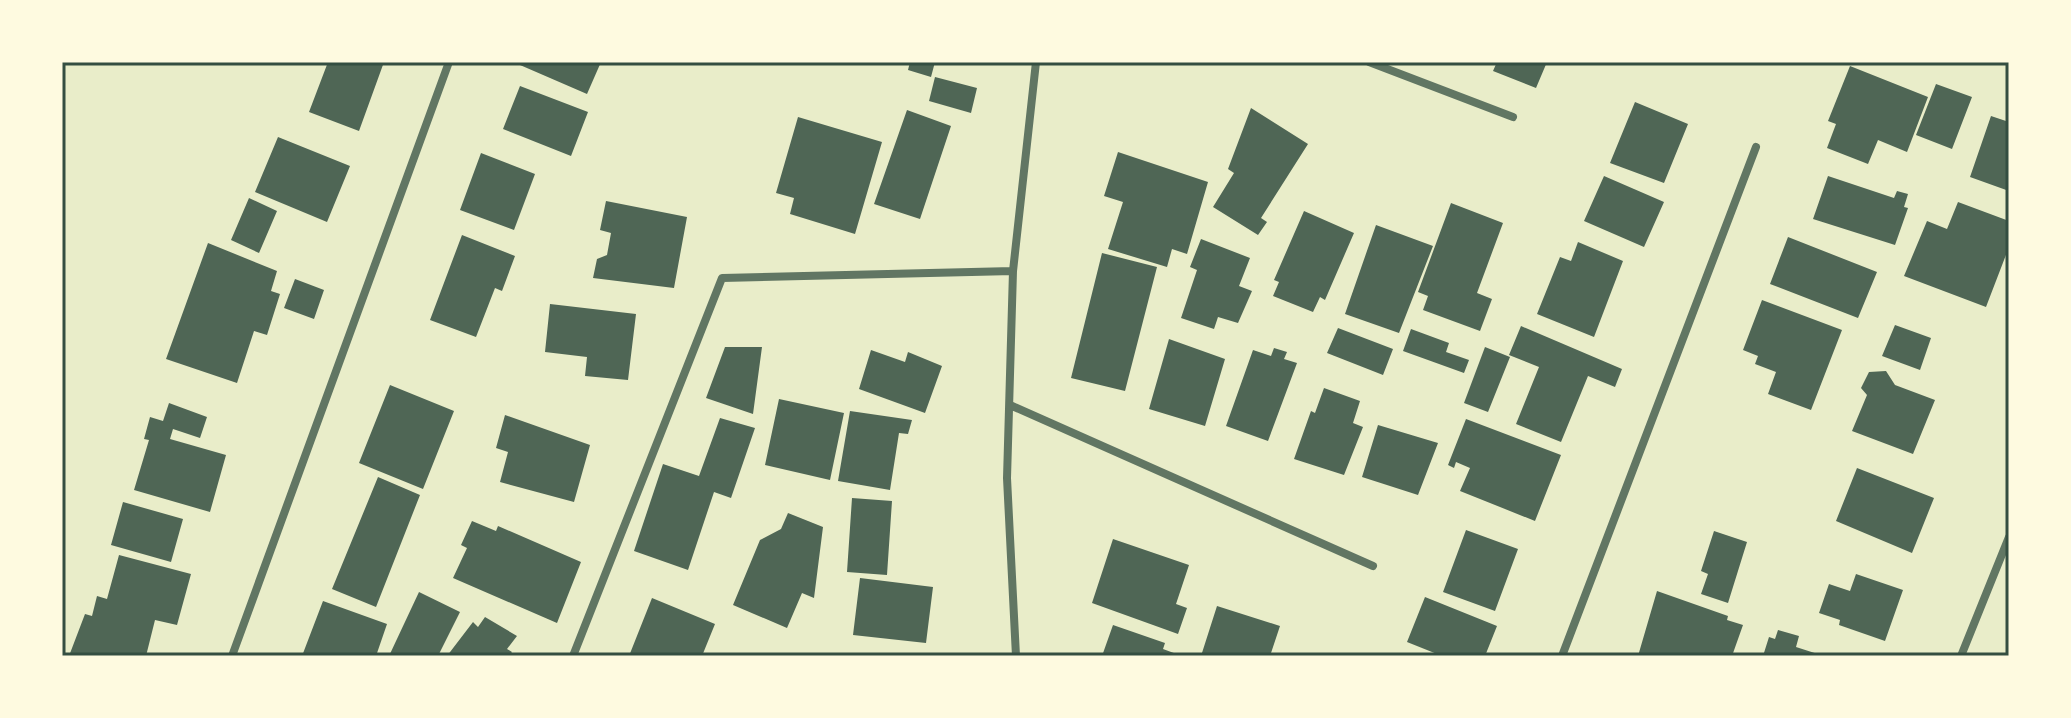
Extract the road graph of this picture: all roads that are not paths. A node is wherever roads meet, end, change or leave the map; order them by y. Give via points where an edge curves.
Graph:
1 (449, 62) edge
2 (1036, 62) edge
3 (1369, 62) edge
4 (1513, 117) dead end
5 (1756, 147) dead end
6 (1013, 271) junction
7 (1010, 405) junction
8 (2009, 537) edge
9 (1373, 566) dead end
10 (232, 656) edge
11 (573, 656) edge
12 (1016, 656) edge
13 (1562, 656) edge
14 (1961, 656) edge

1 - 10 street
2 - 6 street
3 - 4 street
5 - 13 street
6 - 7 street
6 - 11 street via 722,278
7 - 9 street
7 - 12 street via 1007,478
8 - 14 street

